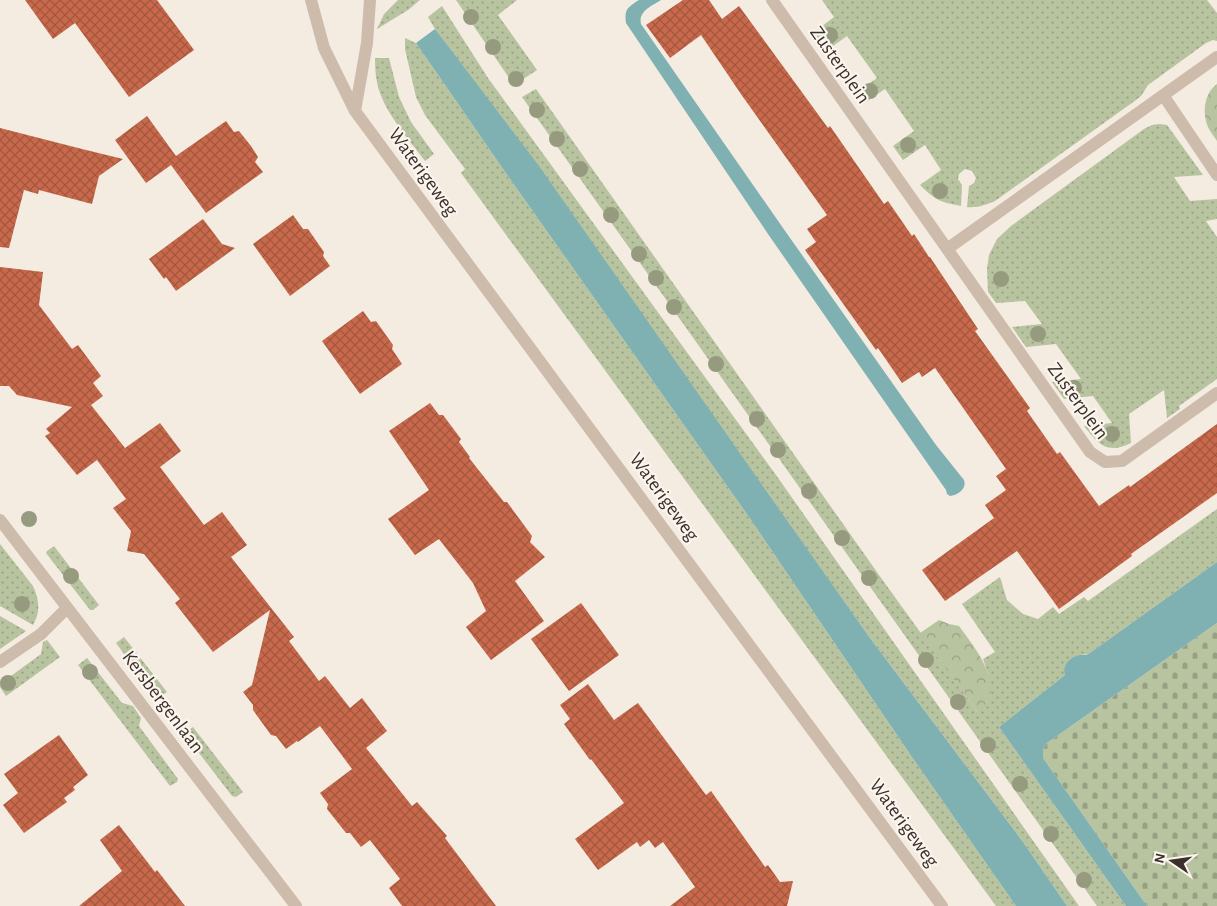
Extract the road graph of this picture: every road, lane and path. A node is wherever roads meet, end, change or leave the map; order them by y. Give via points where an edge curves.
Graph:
1 (311, 0) edge
2 (370, 0) edge
3 (772, 0) edge
4 (1217, 57) edge
5 (1163, 96) junction
6 (355, 111) junction
7 (1217, 174) edge
8 (947, 249) junction
9 (1217, 393) edge
10 (0, 520) edge
11 (67, 608) junction
12 (0, 662) edge
13 (296, 906) edge
14 (942, 906) edge

1 - 6 street, Waterigeweg via 324,48
2 - 6 street via 367,43
3 - 8 street, Zusterplein
4 - 5 street
5 - 7 street
5 - 8 street
6 - 14 street, Waterigeweg
8 - 9 street, Zusterplein via 1090,452 1105,462 1122,461
10 - 11 street, Kersbergenlaan
11 - 12 street via 41,634
11 - 13 street, Kersbergenlaan

